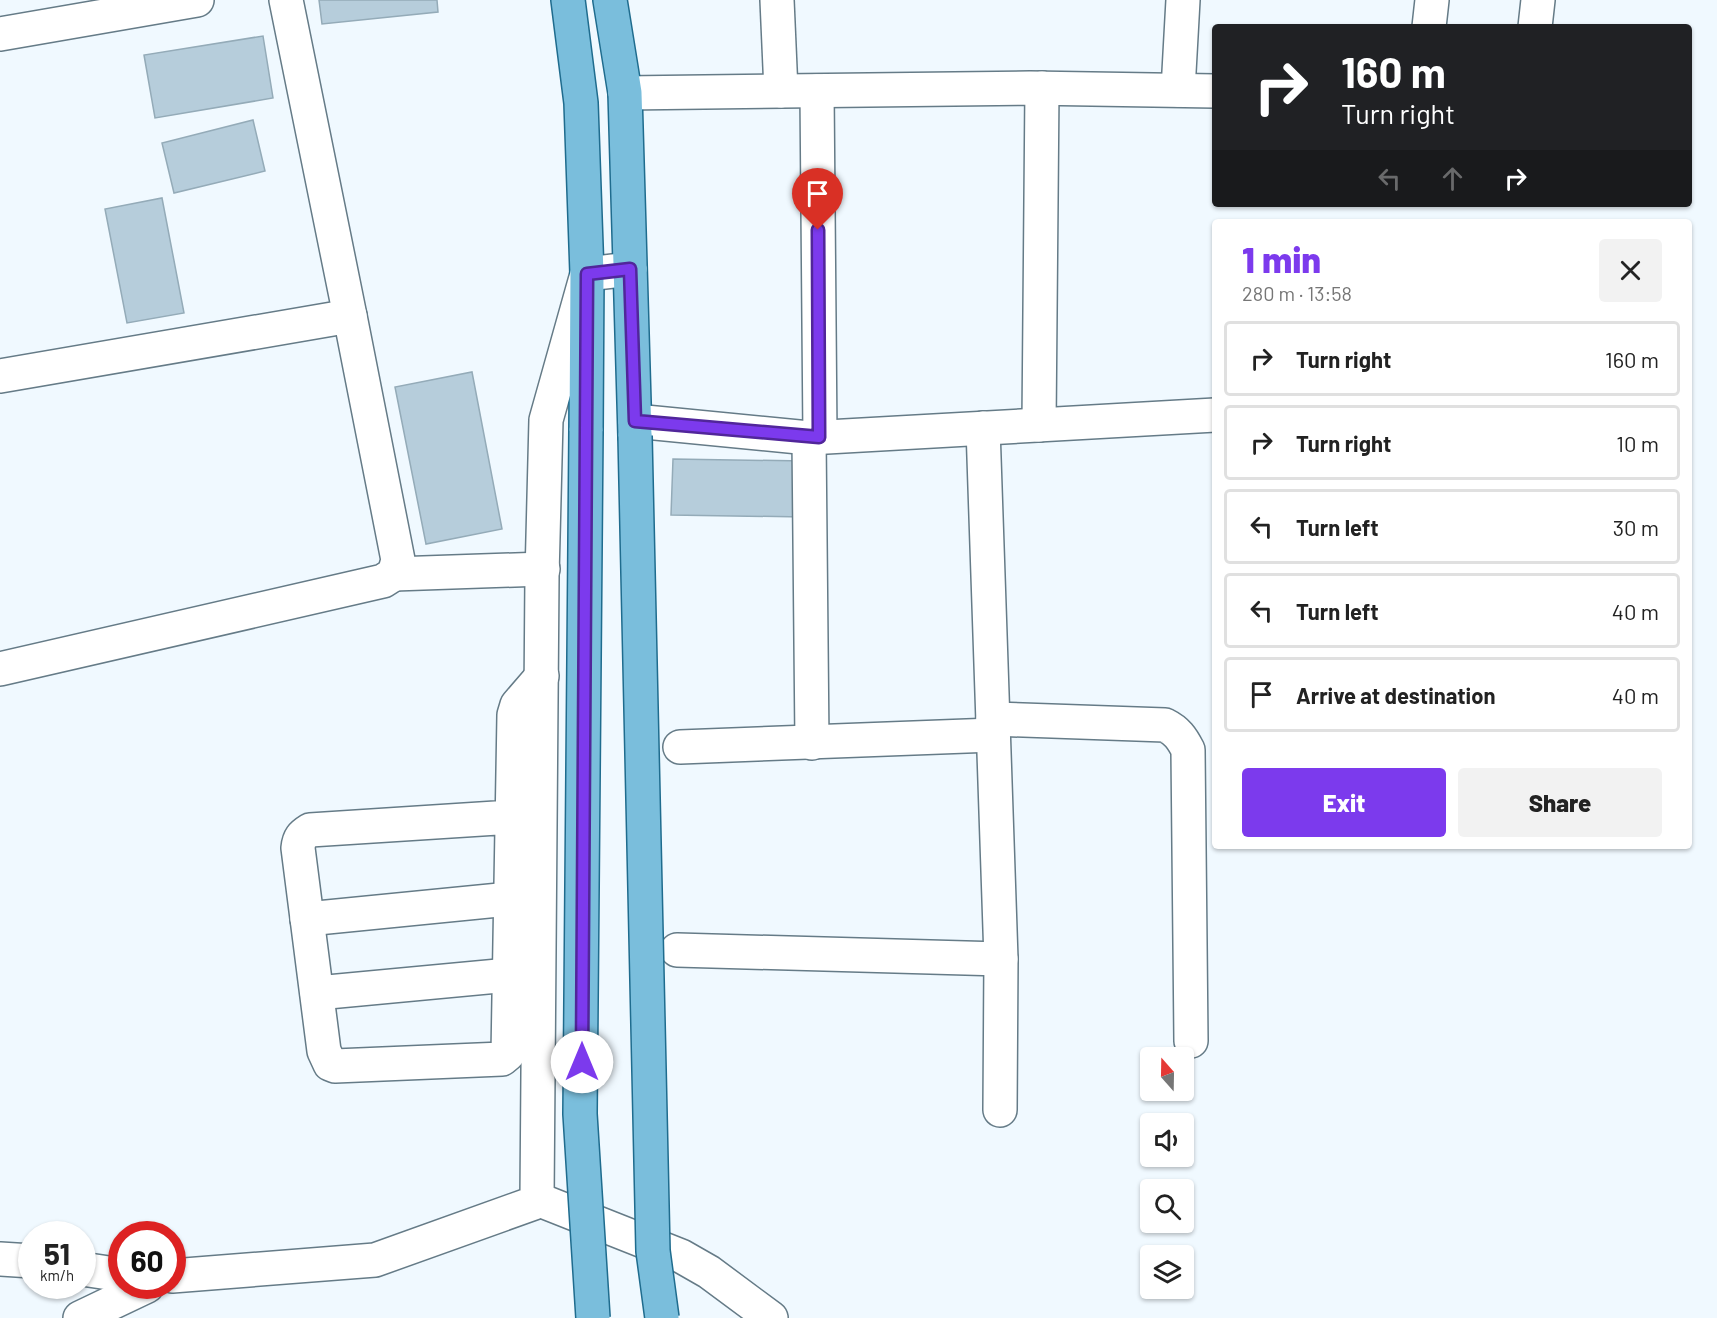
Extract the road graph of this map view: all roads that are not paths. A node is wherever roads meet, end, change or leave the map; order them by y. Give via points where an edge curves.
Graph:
1 (196, 0) edge
2 (286, 0) edge
3 (568, 0) edge
4 (610, 0) edge
5 (777, 0) edge
6 (1183, 0) edge
7 (1432, 0) edge
8 (1538, 0) edge
9 (1429, 24) edge
10 (1535, 24) edge
11 (0, 34) edge
12 (579, 73) junction
13 (623, 80) junction
14 (1042, 88) junction
15 (1178, 90) junction
16 (781, 91) junction
17 (817, 91) junction
18 (1212, 91) edge
19 (630, 269) junction
20 (587, 274) junction
21 (350, 316) junction
22 (0, 376) edge
23 (1212, 415) edge
24 (1039, 425) junction
25 (635, 428) junction
26 (983, 428) junction
27 (814, 437) junction
28 (543, 568) junction
29 (394, 574) junction
30 (0, 669) edge
31 (542, 676) junction
32 (993, 727) junction
33 (812, 743) junction
34 (680, 747) dead end
35 (512, 817) junction
36 (510, 899) junction
37 (307, 919) junction
38 (677, 950) dead end
39 (1001, 958) junction
40 (509, 975) junction
41 (317, 993) junction
42 (1191, 1041) dead end
43 (1000, 1110) dead end
44 (537, 1199) junction
45 (0, 1259) edge
46 (18, 1260) edge
47 (186, 1274) edge
48 (120, 1299) edge
49 (80, 1318) edge
50 (593, 1318) edge
51 (662, 1318) edge
52 (771, 1318) edge

1 - 11 street
2 - 21 street
3 - 12 main road
4 - 13 main road
5 - 16 street
6 - 15 street
7 - 9 street
8 - 10 street
12 - 13 main road
12 - 20 main road
13 - 16 street
13 - 19 main road
14 - 15 street
14 - 17 street
14 - 24 street
15 - 18 street
16 - 17 street
17 - 27 street
19 - 20 street
19 - 25 main road
20 - 28 street via 546,420
20 - 50 main road, bridge via 580,1114
21 - 22 street
21 - 29 street via 398,560
23 - 24 street
24 - 26 street
25 - 27 street
25 - 51 main road, bridge via 653,1251
26 - 27 street
26 - 32 street
27 - 33 street
28 - 29 street
28 - 31 street
29 - 30 street via 383,581
31 - 35 street via 515,710
31 - 44 street
32 - 33 street
32 - 39 street
32 - 42 street via 1165,725 1183,740 1188,750
33 - 34 street
35 - 36 street
35 - 37 street via 310,830 302,834 298,848
36 - 37 street
36 - 40 street
37 - 41 street
38 - 39 street
39 - 43 street
40 - 41 street
40 - 41 street via 507,1054 502,1059 335,1066 324,1051
44 - 47 street via 375,1260
44 - 52 street via 681,1256
45 - 46 street
48 - 49 street

